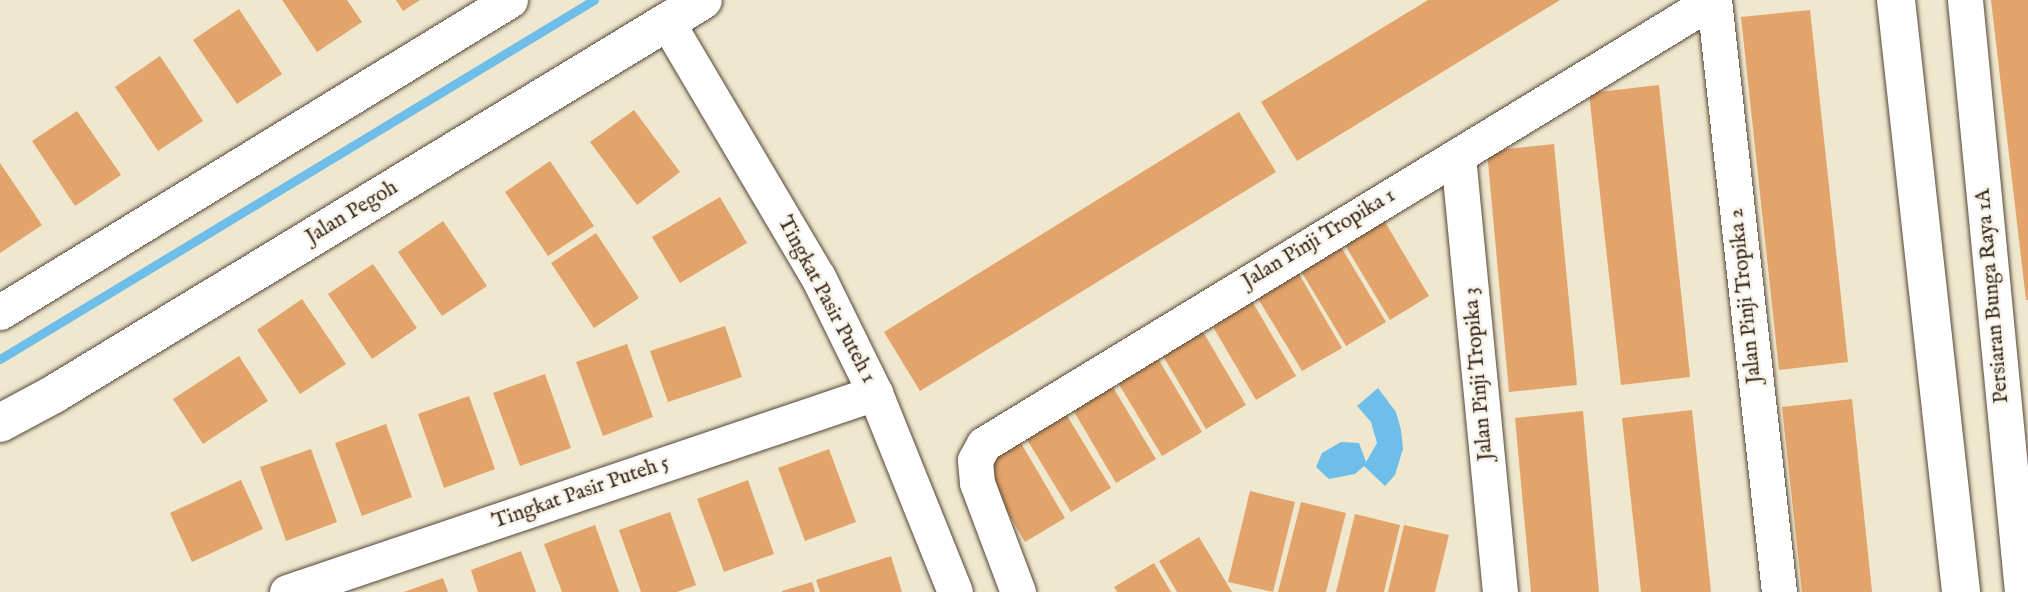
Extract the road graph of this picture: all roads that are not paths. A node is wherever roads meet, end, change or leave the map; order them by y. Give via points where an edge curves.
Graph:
1 (510, 0) edge
2 (704, 0) edge
3 (1714, 0) edge
4 (1896, 0) edge
5 (1965, 0) edge
6 (667, 22) junction
7 (1458, 156) junction
8 (0, 312) edge
9 (875, 393) junction
10 (0, 422) edge
11 (287, 592) edge
12 (956, 592) edge
13 (1018, 592) edge
14 (1500, 592) edge
15 (1779, 592) edge
16 (1961, 592) edge
17 (2022, 592) edge

1 - 8 street
2 - 6 street, Jalan Pegoh
3 - 7 street, Jalan Pinji Tropika 1
3 - 15 street, Jalan Pinji Tropika 2
4 - 16 street
5 - 17 street, Persiaran Bunga Raya 1A
6 - 9 street, Tingkat Pasir Puteh 1 via 818,277
6 - 10 street, Jalan Pegoh via 54,394
7 - 13 street, Jalan Pinji Tropika 1 via 984,444 975,460 984,510
7 - 14 street, Jalan Pinji Tropika 3
9 - 11 street, Tingkat Pasir Puteh 5
9 - 12 street, Tingkat Pasir Puteh 1

